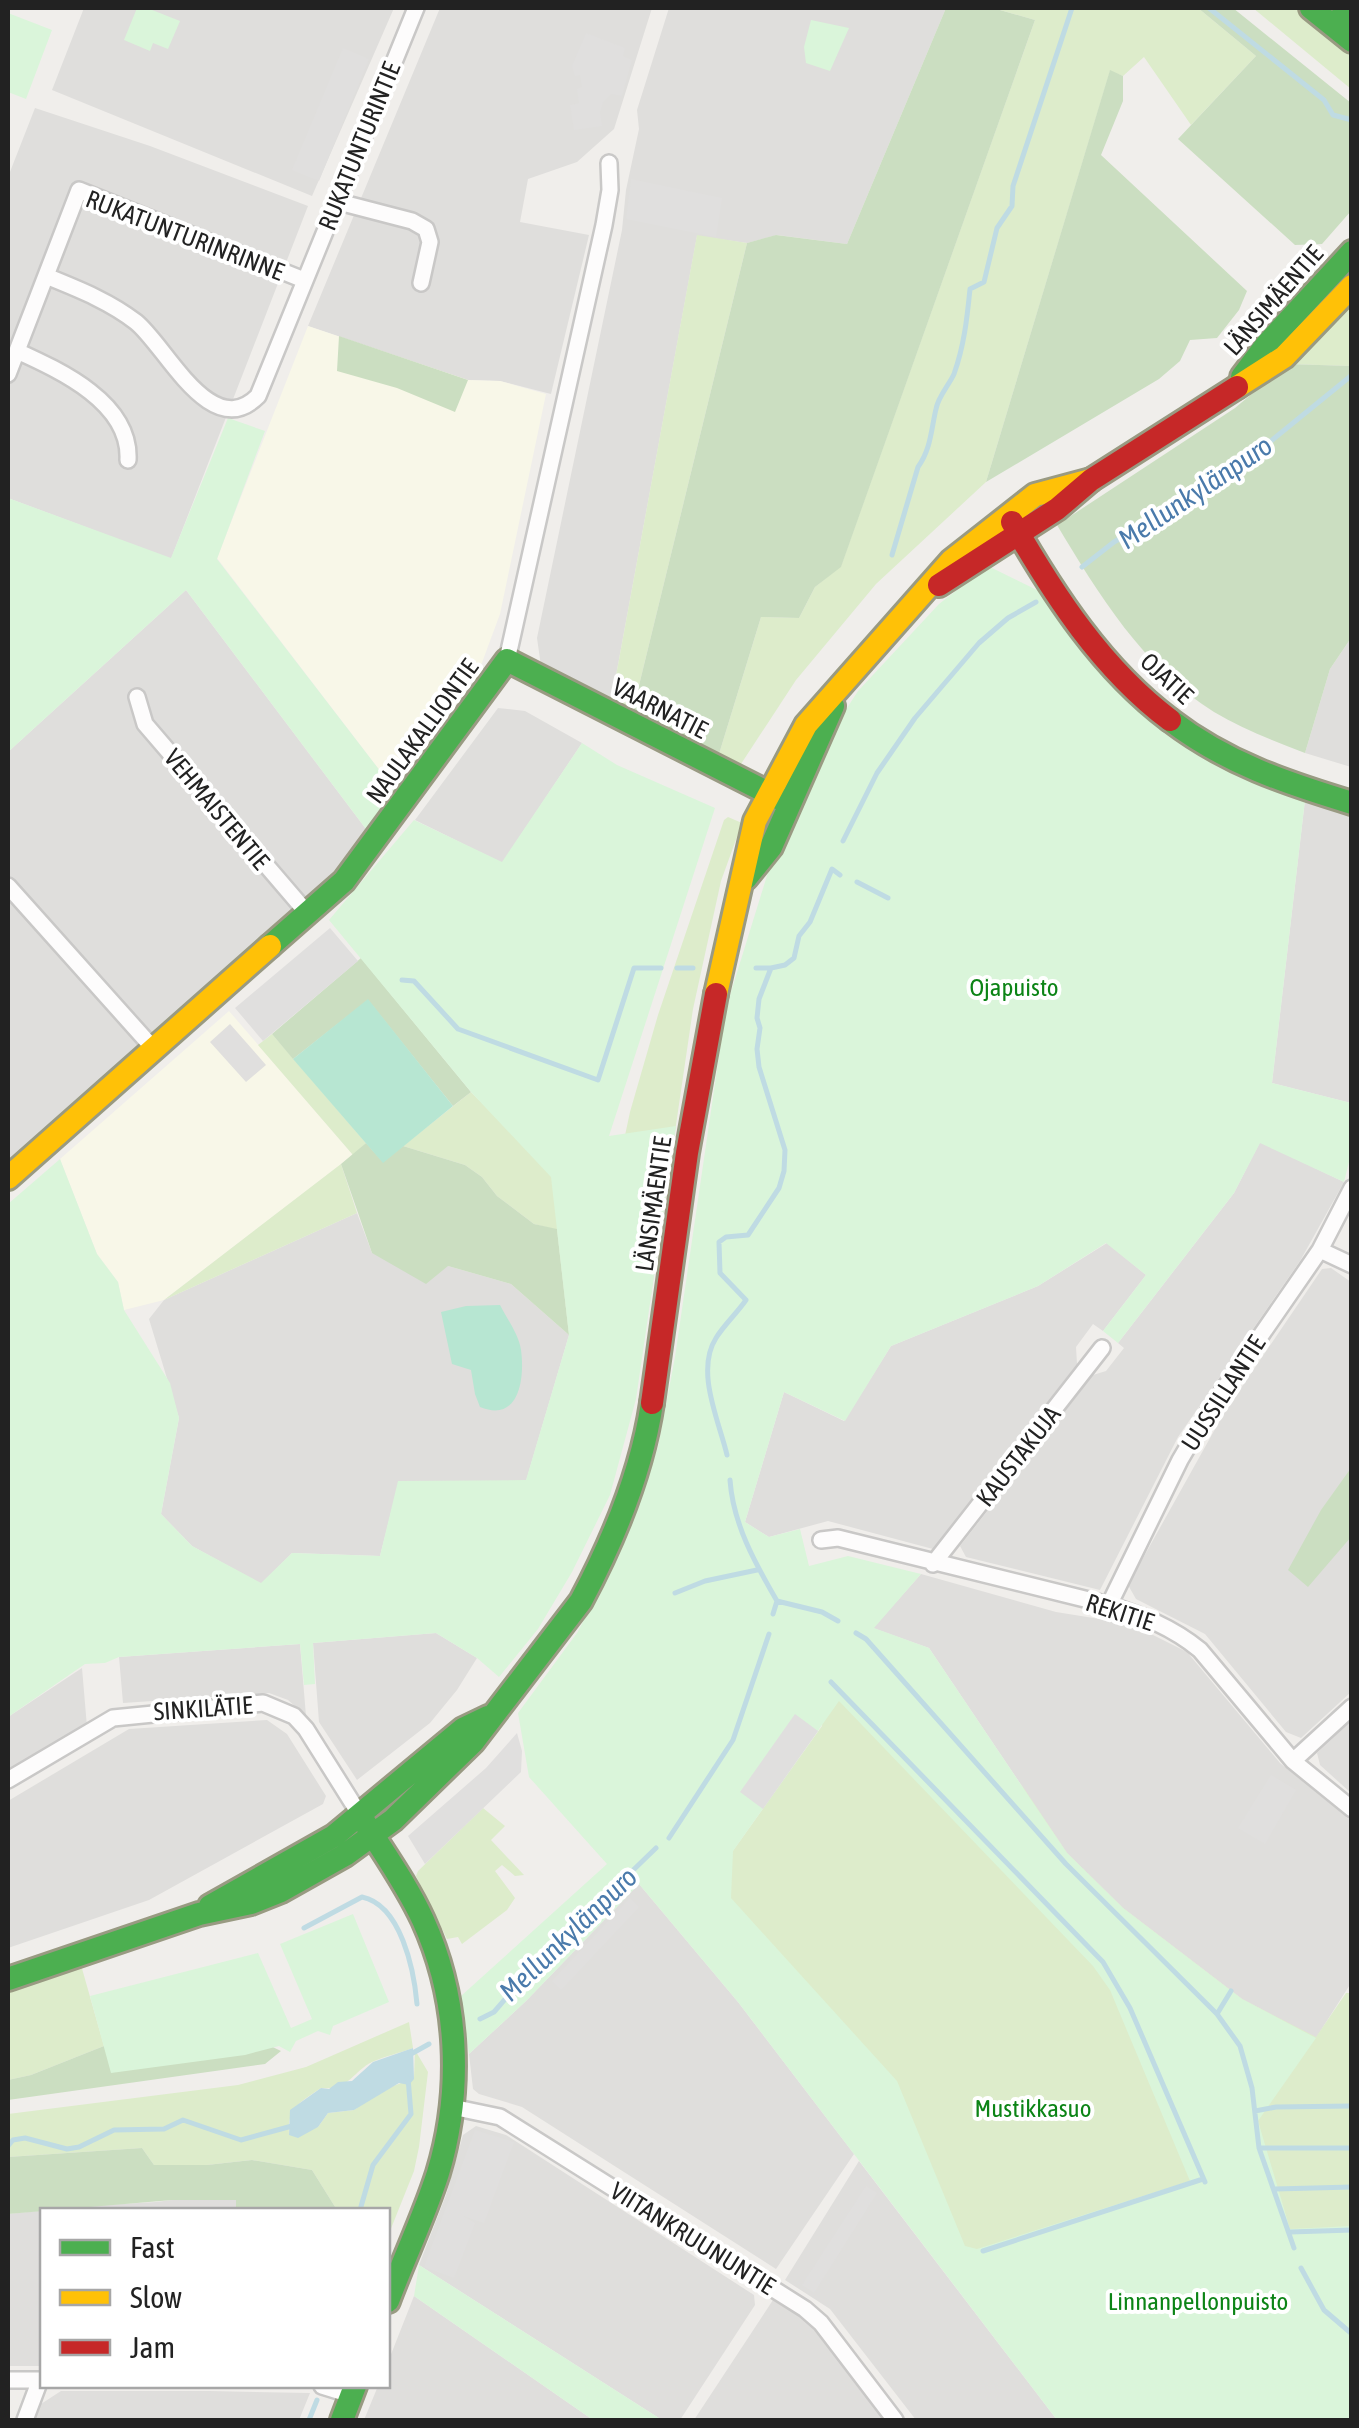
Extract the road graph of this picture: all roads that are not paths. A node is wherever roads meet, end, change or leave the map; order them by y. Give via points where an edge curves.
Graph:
1 (416, 8) edge
2 (1311, 8) edge
3 (1342, 8) edge
4 (1352, 15) edge
5 (1352, 41) edge
6 (609, 163) dead end
7 (335, 201) junction
8 (1352, 252) edge
9 (46, 276) junction
10 (304, 280) junction
11 (421, 283) dead end
12 (1352, 286) edge
13 (17, 351) junction
14 (8, 374) edge
15 (1236, 385) junction
16 (128, 460) dead end
17 (1013, 524) junction
18 (507, 660) junction
19 (137, 697) dead end
20 (778, 798) junction
21 (1352, 803) edge
22 (8, 886) edge
23 (308, 914) junction
24 (153, 1048) junction
25 (8, 1178) edge
26 (1352, 1188) edge
27 (1320, 1250) junction
28 (1352, 1265) edge
29 (1102, 1348) dead end
30 (821, 1540) dead end
31 (934, 1564) junction
32 (1109, 1606) junction
33 (1352, 1707) edge
34 (491, 1715) junction
35 (1293, 1761) junction
36 (8, 1780) edge
37 (1352, 1808) edge
38 (360, 1816) junction
39 (373, 1836) junction
40 (199, 1914) junction
41 (8, 1979) edge
42 (452, 2107) junction
43 (390, 2296) edge
44 (8, 2380) edge
45 (40, 2380) edge
46 (40, 2382) edge
47 (353, 2390) edge
48 (25, 2420) edge
49 (342, 2420) edge
50 (895, 2420) edge

1 - 7 street, RUKATUNTURINTIE
2 - 5 main road
3 - 4 main road
6 - 18 street, NAULAKALLIONTIE via 604,225
7 - 10 street, RUKATUNTURINTIE
7 - 11 street via 426,228 430,242
8 - 15 main road, LÄNSIMÄENTIE
9 - 10 street, RUKATUNTURINRINNE via 79,190
9 - 10 street, RUKATUNTURINTIE via 142,326 184,382 238,410 258,396
9 - 13 street, RUKATUNTURINRINNE
12 - 15 main road, LÄNSIMÄENTIE via 1284,357
13 - 14 street, RUKATUNTURINRINNE
13 - 16 street via 96,397 123,426
15 - 17 main road, LÄNSIMÄENTIE via 1058,509
17 - 20 main road, LÄNSIMÄENTIE via 922,595 846,678 806,726
17 - 21 main road, OJATIE via 1094,643 1160,712 1258,773
18 - 20 main road, VAARNATIE
18 - 23 main road, NAULAKALLIONTIE via 361,860
19 - 23 street, VEHMAISTENTIE via 145,724
20 - 34 main road, LÄNSIMÄENTIE via 750,834 712,999 636,1470 611,1534 551,1642
22 - 24 street
23 - 24 main road, NAULAKALLIONTIE
24 - 25 main road, NAULAKALLIONTIE
26 - 27 street, UUSSILLANTIE
27 - 28 street
27 - 32 street, UUSSILLANTIE via 1200,1426
29 - 31 street, KAUSTAKUJA
30 - 31 street, REKITIE via 838,1538
31 - 32 street, REKITIE
32 - 35 street, REKITIE via 1152,1620 1200,1650
33 - 35 street
34 - 38 main road, LÄNSIMÄENTIE via 464,1729
34 - 39 main road, LÄNSIMÄENTIE via 473,1742
35 - 37 street, REKITIE
36 - 38 street, SINKILÄTIE via 113,1718 263,1703 306,1729
38 - 39 main road
38 - 40 main road, LÄNSIMÄENTIE
39 - 40 main road, LÄNSIMÄENTIE via 281,1891
39 - 42 main road via 416,1906 438,1960 454,2036
40 - 41 main road, LÄNSIMÄENTIE
42 - 43 main road via 441,2162
42 - 50 street, VIITANKRUUNUNTIE via 500,2116 805,2309
44 - 45 street
46 - 48 street
47 - 49 main road

